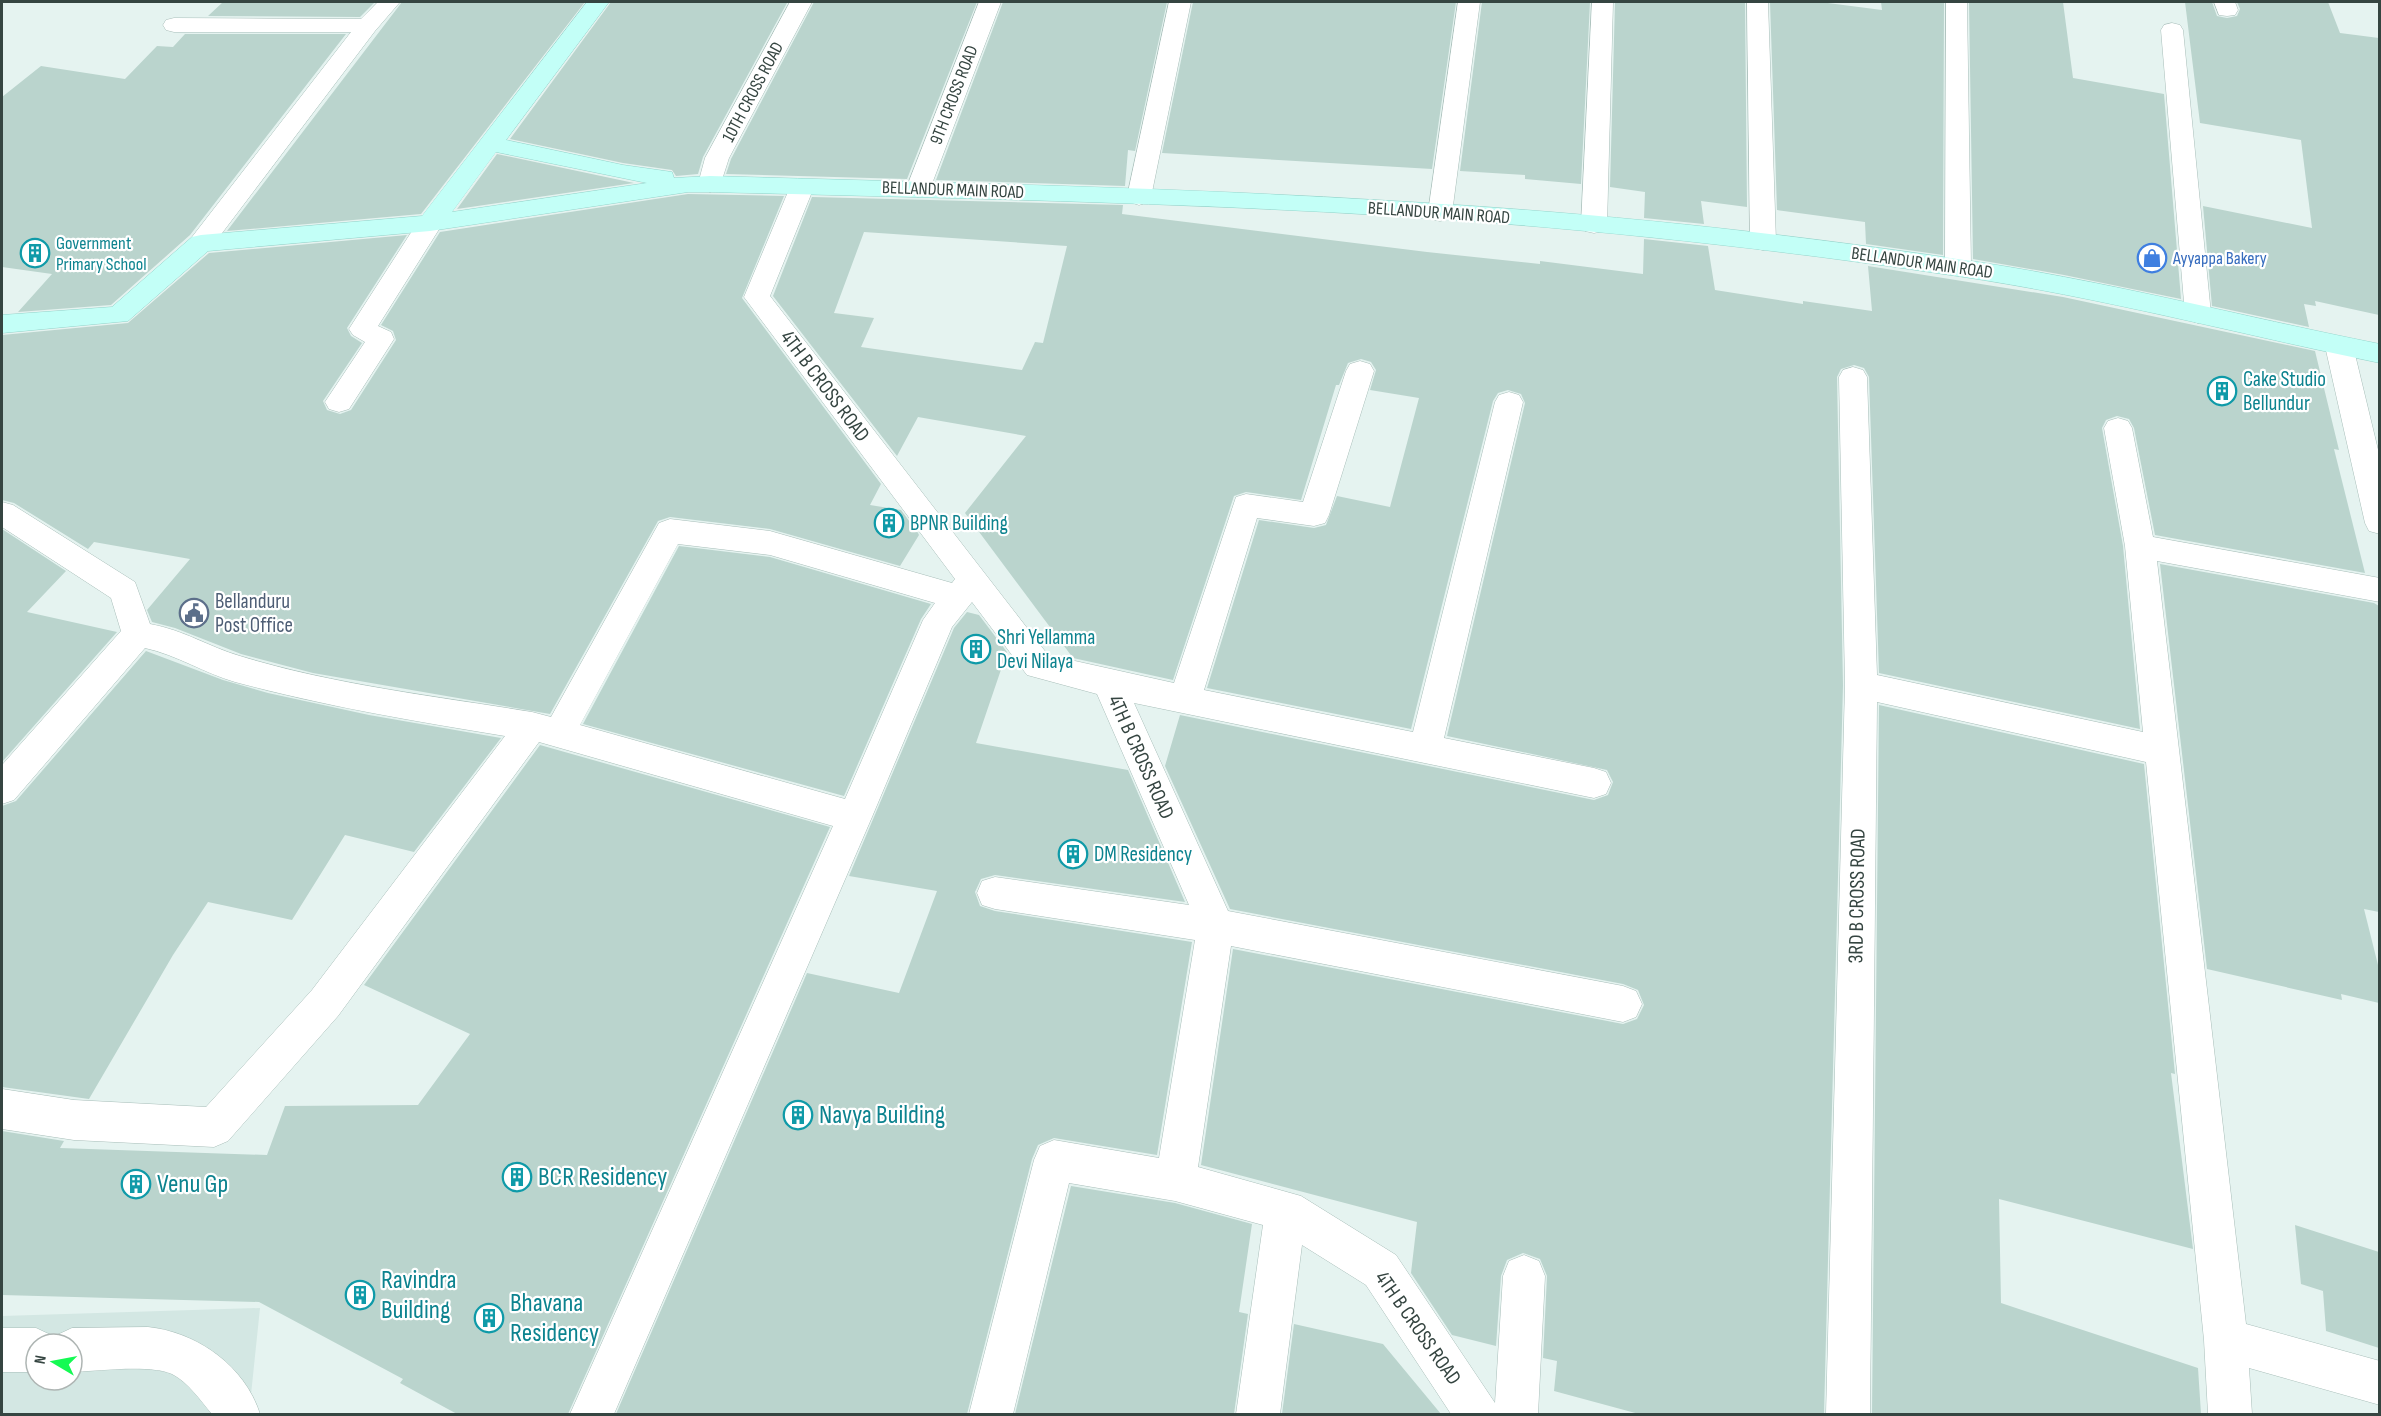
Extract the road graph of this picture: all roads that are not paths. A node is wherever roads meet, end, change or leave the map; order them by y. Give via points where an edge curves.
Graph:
1 (389, 2) edge
2 (597, 2) edge
3 (801, 2) edge
4 (990, 2) edge
5 (1180, 2) edge
6 (1469, 2) edge
7 (1602, 2) edge
8 (1757, 2) edge
9 (1956, 2) edge
10 (174, 25) dead end
11 (367, 26) junction
12 (2172, 30) dead end
13 (491, 144) junction
14 (699, 184) junction
15 (802, 187) junction
16 (918, 189) junction
17 (1139, 197) junction
18 (1440, 213) junction
19 (430, 223) junction
20 (1594, 225) junction
21 (1763, 242) junction
22 (201, 243) junction
23 (1958, 267) junction
24 (2198, 314) junction
25 (2, 324) edge
26 (2339, 346) junction
27 (2379, 354) edge
28 (1360, 371) dead end
29 (1853, 377) dead end
30 (339, 402) dead end
31 (1509, 402) dead end
32 (2118, 428) dead end
33 (2, 513) edge
34 (2379, 523) edge
35 (2140, 546) junction
36 (965, 588) junction
37 (2379, 590) edge
38 (138, 634) junction
39 (1109, 684) junction
40 (1861, 685) junction
41 (1185, 699) junction
42 (545, 730) junction
43 (1425, 749) junction
44 (2164, 751) junction
45 (1594, 783) dead end
46 (2, 789) edge
47 (855, 817) junction
48 (995, 893) dead end
49 (1216, 926) junction
50 (1623, 1004) dead end
51 (2, 1109) edge
52 (1176, 1181) junction
53 (1286, 1211) junction
54 (1524, 1276) dead end
55 (2226, 1340) junction
56 (2, 1350) edge
57 (24, 1350) edge
58 (84, 1350) edge
59 (2379, 1383) edge
60 (238, 1414) edge
61 (592, 1414) edge
62 (991, 1414) edge
63 (1258, 1414) edge
64 (1477, 1414) edge
65 (1516, 1414) edge
66 (1848, 1414) edge
67 (2230, 1414) edge

1 - 11 street
2 - 13 street
3 - 14 street, 10TH CROSS ROAD
4 - 16 street, 9TH CROSS ROAD
5 - 17 street
6 - 18 street
7 - 20 street
8 - 21 street
9 - 23 street
10 - 11 street
11 - 22 street
12 - 24 street
13 - 14 street, BELLANDUR MAIN ROAD
13 - 19 street
14 - 15 street, BELLANDUR MAIN ROAD
14 - 19 street
15 - 16 street, BELLANDUR MAIN ROAD
15 - 36 street, 4TH B CROSS ROAD via 757,297
16 - 17 street, BELLANDUR MAIN ROAD
17 - 18 street, BELLANDUR MAIN ROAD
18 - 20 street, BELLANDUR MAIN ROAD
19 - 22 street
19 - 30 street via 362,329 381,339
20 - 21 street, BELLANDUR MAIN ROAD
21 - 23 street, BELLANDUR MAIN ROAD
22 - 25 street via 119,315
23 - 24 street, BELLANDUR MAIN ROAD via 2060,283
24 - 26 street, BELLANDUR MAIN ROAD
26 - 27 street, BELLANDUR MAIN ROAD
26 - 34 street
28 - 41 street via 1314,515 1246,505
29 - 40 street, 3RD B CROSS ROAD
31 - 43 street
32 - 35 street
33 - 38 street via 124,591
35 - 37 street
35 - 44 street
36 - 39 street, 4TH B CROSS ROAD via 1038,666
36 - 42 street via 770,543 670,531
36 - 47 street via 939,620
38 - 42 street via 172,641 233,668 352,698
38 - 46 street
39 - 41 street
39 - 49 street, 4TH B CROSS ROAD
40 - 44 street
40 - 66 street, 3RD B CROSS ROAD
41 - 43 street
42 - 47 street
42 - 51 street via 325,1003 214,1127 74,1120
43 - 45 street
44 - 55 street
47 - 61 street
48 - 49 street
49 - 50 street
49 - 52 street
52 - 53 street, 4TH B CROSS ROAD
52 - 62 street, 4TH B CROSS ROAD via 1054,1160
53 - 63 street
53 - 64 street, 4TH B CROSS ROAD via 1381,1270
54 - 65 street
55 - 59 street
55 - 67 street
56 - 57 street
58 - 60 street via 159,1349 186,1358 219,1387

